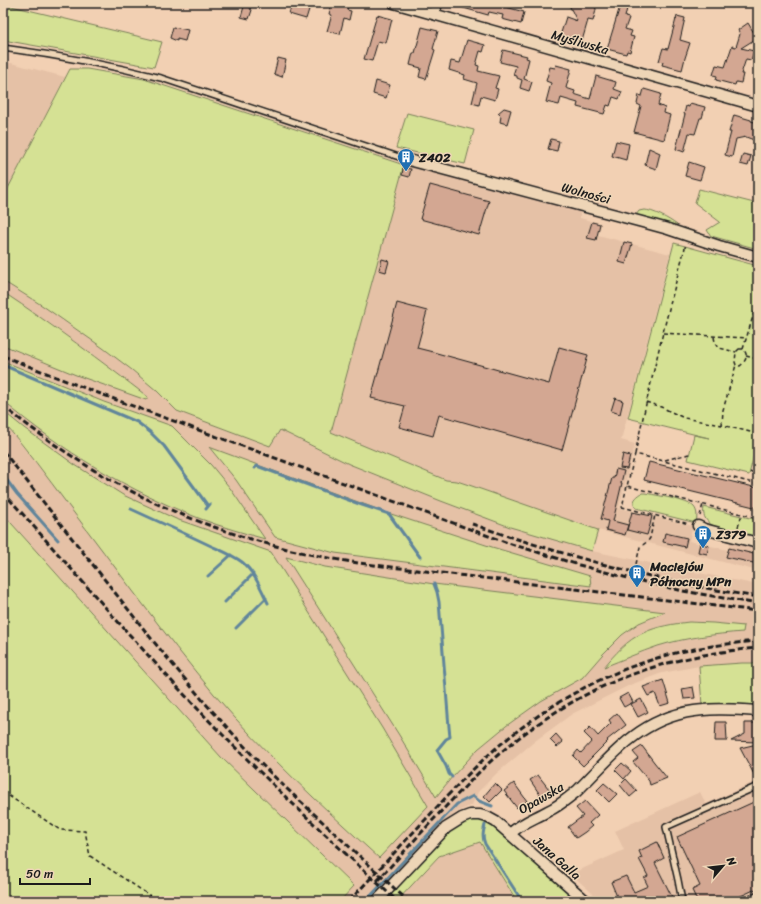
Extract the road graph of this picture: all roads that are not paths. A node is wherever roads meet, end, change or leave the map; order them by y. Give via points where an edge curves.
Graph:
1 (394, 3) edge
2 (437, 3) edge
3 (434, 14) junction
4 (3, 48) edge
5 (758, 106) edge
6 (405, 159) joint
7 (758, 257) edge
8 (698, 526) road end
9 (758, 543) edge
10 (758, 711) edge
11 (758, 786) edge
12 (510, 834) junction
13 (758, 895) edge
14 (377, 901) edge
15 (586, 901) edge
16 (682, 901) edge
17 (746, 901) edge

1 - 3 street, Myśliwska
2 - 3 street
3 - 5 street, Myśliwska
4 - 6 lane via 122,68 161,78
6 - 7 street, Wolności via 668,229
8 - 9 street
10 - 12 street, Opawska via 698,710 653,724 621,746 570,797 550,811 524,822
11 - 16 lane via 666,827
12 - 14 street via 487,817 470,815 462,818 446,828
12 - 15 street, Jana Galla
13 - 17 lane

